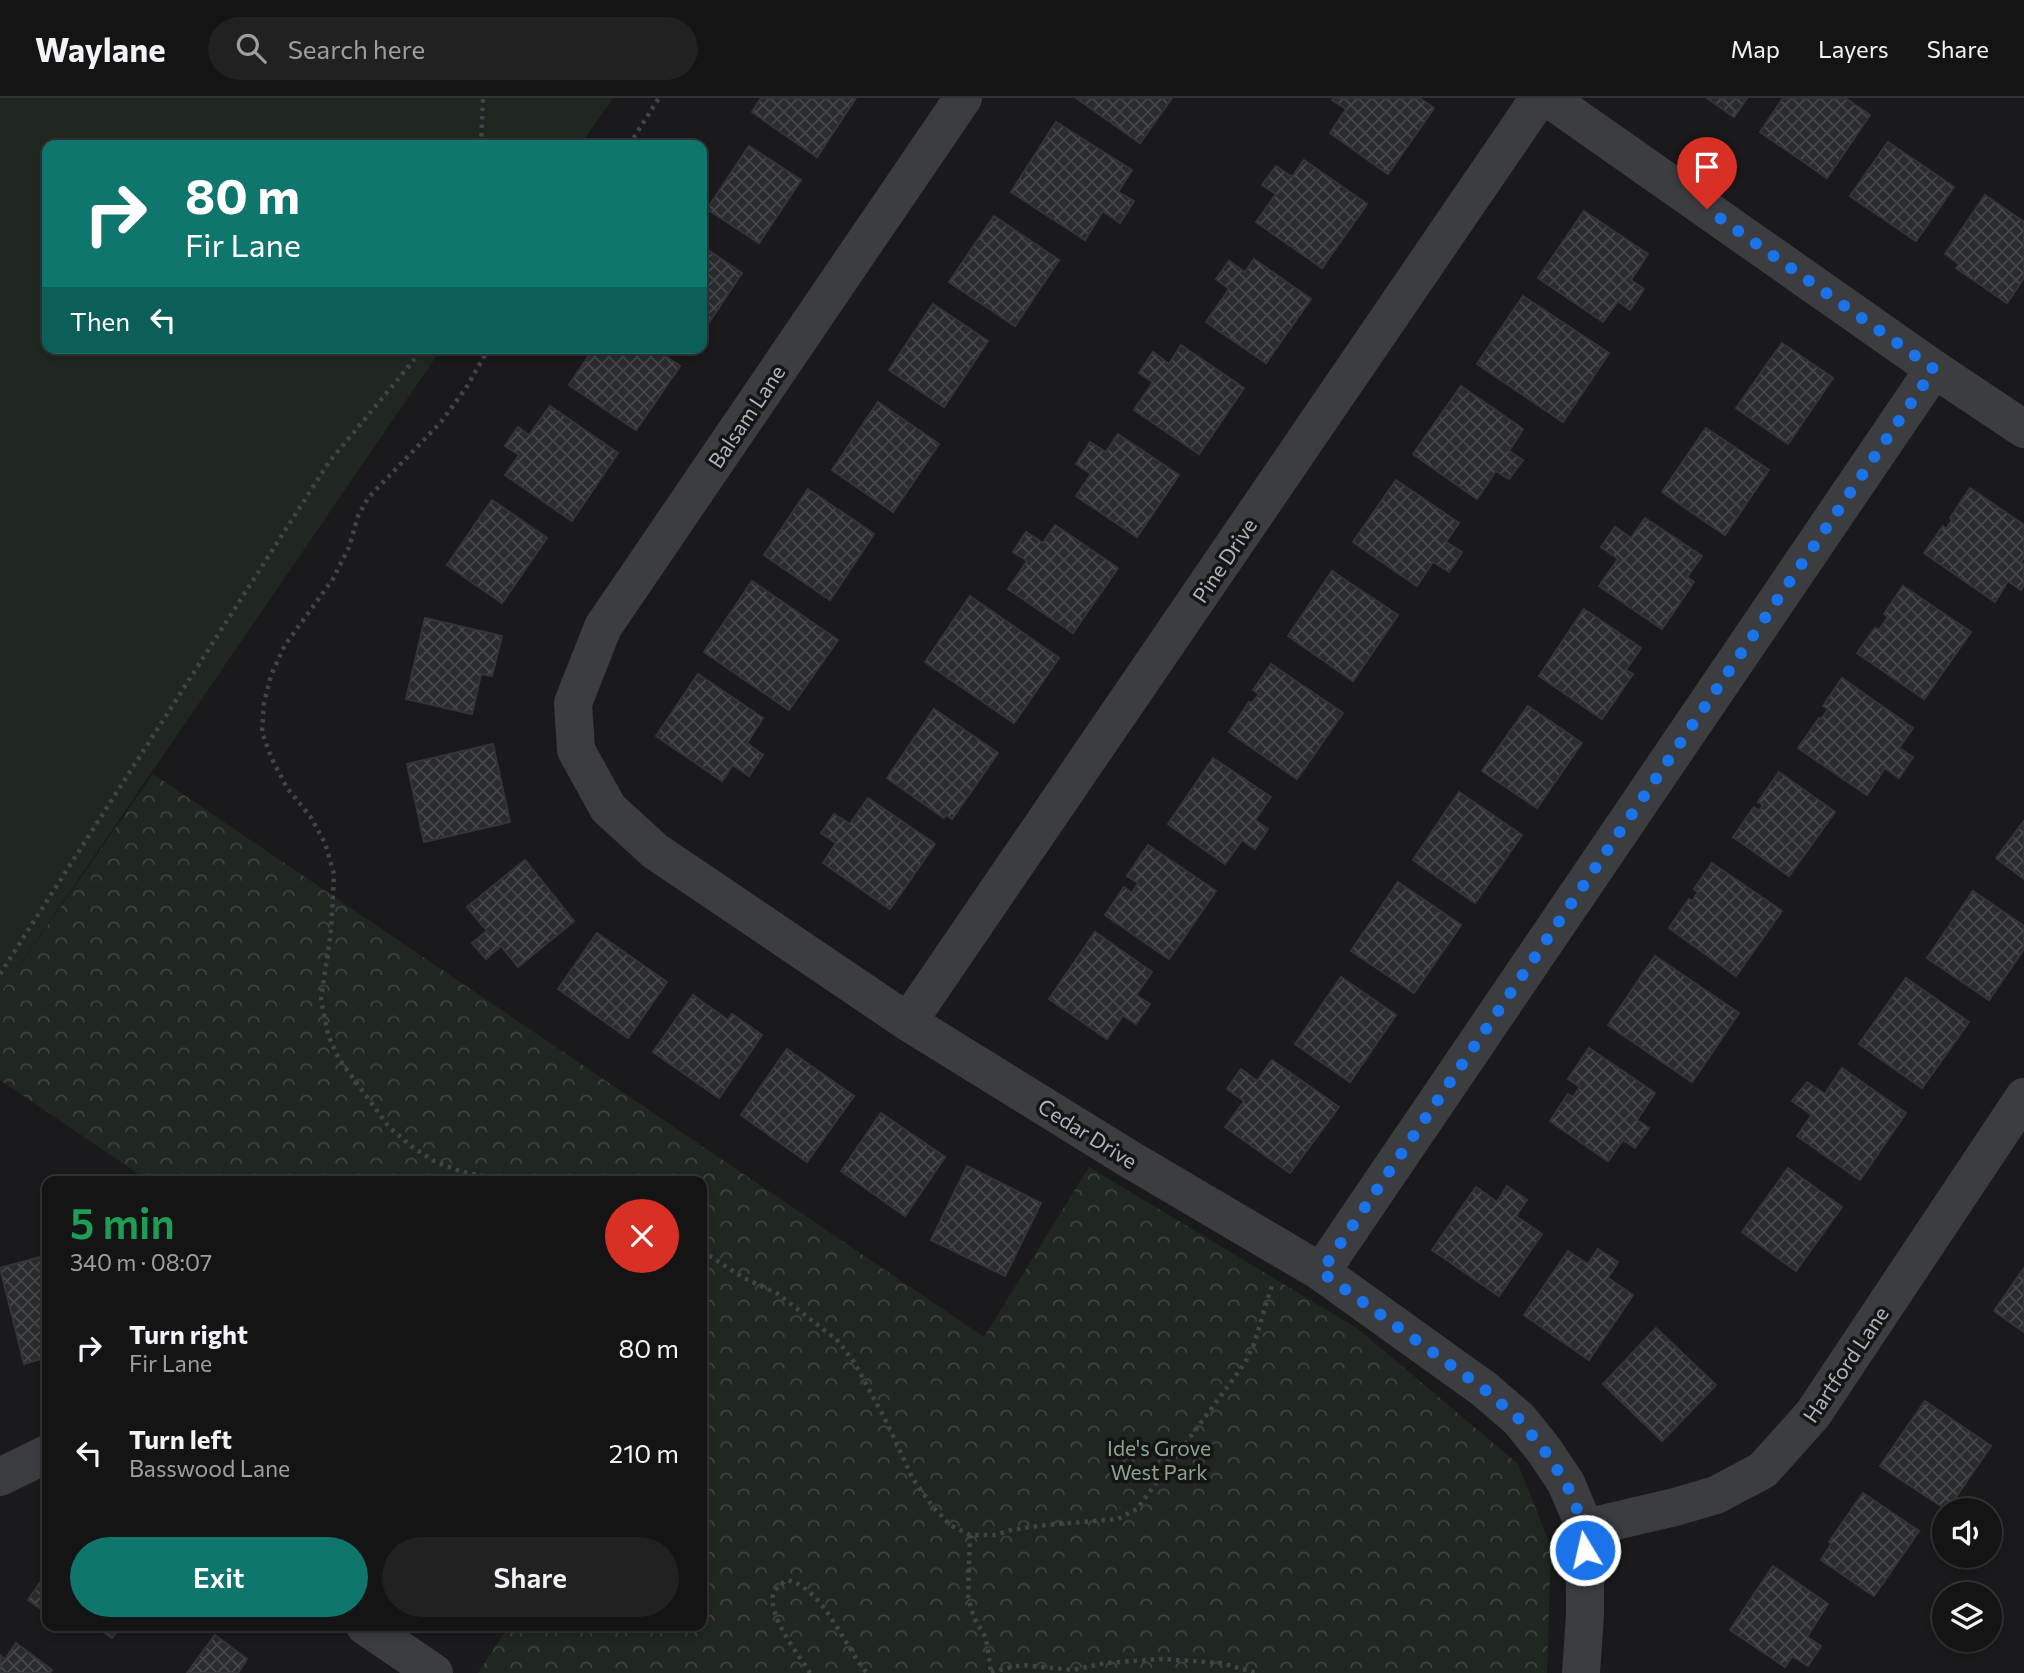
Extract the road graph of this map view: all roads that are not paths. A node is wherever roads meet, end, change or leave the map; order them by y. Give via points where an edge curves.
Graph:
1 (963, 98) edge
2 (1539, 98) edge
3 (1548, 98) edge
4 (1934, 369) junction
5 (2024, 429) edge
6 (576, 750) joint
7 (908, 1022) junction
8 (2018, 1117) edge
9 (1306, 1263) junction
10 (42, 1456) edge
11 (0, 1477) edge
12 (1585, 1528) junction
13 (372, 1631) edge
14 (434, 1673) edge
15 (1581, 1673) edge

1 - 6 street, Balsam Lane via 603,627 573,703
2 - 7 street, Pine Drive
3 - 4 street
4 - 5 street
4 - 9 street
6 - 7 street, Cedar Drive via 608,808 655,851
7 - 9 street, Cedar Drive
8 - 12 street, Hartford Lane via 1813,1414 1763,1470 1716,1495
9 - 12 street, Cedar Drive via 1484,1389 1519,1419 1566,1483
10 - 11 street
12 - 15 street
13 - 14 street

